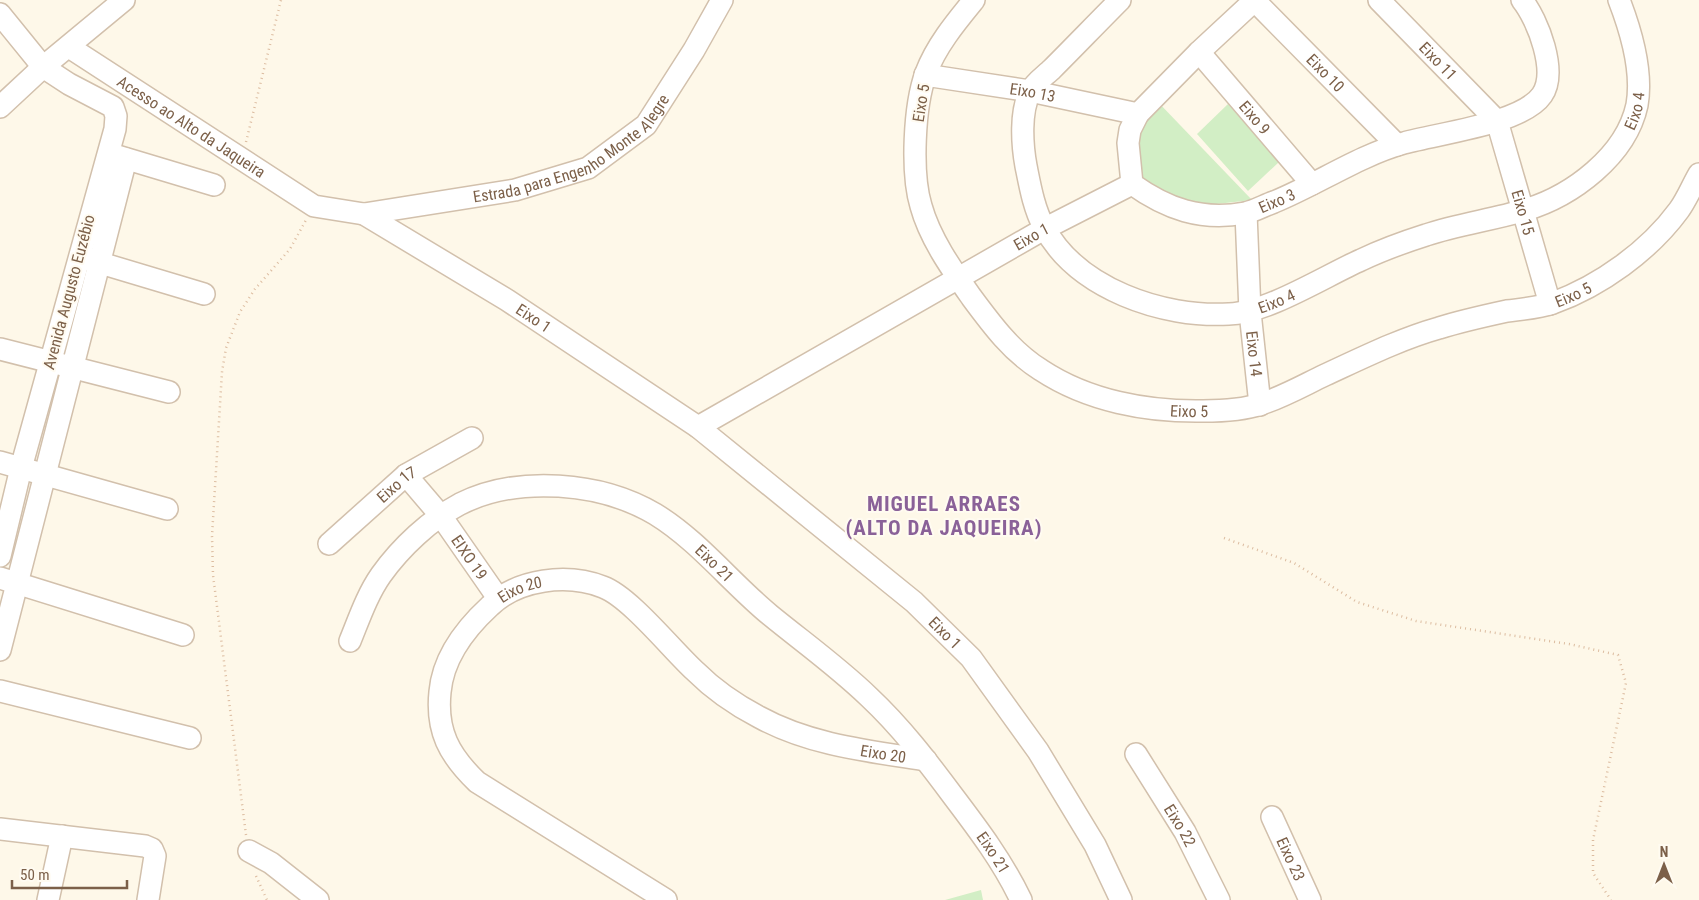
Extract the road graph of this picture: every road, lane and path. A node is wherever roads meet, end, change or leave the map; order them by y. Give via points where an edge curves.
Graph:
1 (124, 0) edge
2 (281, 0) edge
3 (722, 0) edge
4 (974, 0) edge
5 (1120, 0) edge
6 (1255, 0) edge
7 (1380, 0) edge
8 (1522, 0) edge
9 (1620, 0) edge
10 (0, 14) edge
11 (69, 47) junction
12 (1199, 52) junction
13 (43, 67) junction
14 (925, 75) junction
15 (1030, 91) junction
16 (0, 108) edge
17 (1138, 114) junction
18 (1497, 121) junction
19 (1397, 145) junction
20 (116, 156) junction
21 (241, 161) junction
22 (1699, 174) edge
23 (1132, 184) junction
24 (1312, 184) junction
25 (214, 185) dead end
26 (314, 206) junction
27 (1524, 211) junction
28 (1246, 213) junction
29 (364, 214) junction
30 (1044, 229) junction
31 (79, 256) junction
32 (101, 263) junction
33 (958, 278) junction
34 (204, 294) dead end
35 (1550, 304) junction
36 (1250, 312) junction
37 (0, 349) edge
38 (61, 364) junction
39 (169, 392) dead end
40 (1260, 405) junction
41 (698, 427) junction
42 (472, 438) dead end
43 (0, 462) edge
44 (21, 468) junction
45 (43, 475) junction
46 (406, 475) junction
47 (167, 509) dead end
48 (441, 516) junction
49 (1224, 538) dead end
50 (330, 544) dead end
51 (0, 556) edge
52 (9, 580) edge
53 (498, 598) junction
54 (183, 635) dead end
55 (350, 642) dead end
56 (0, 650) edge
57 (0, 692) edge
58 (190, 738) dead end
59 (1136, 754) dead end
60 (926, 760) junction
61 (1272, 817) dead end
62 (0, 829) edge
63 (62, 836) junction
64 (249, 852) junction
65 (48, 900) edge
66 (148, 900) edge
67 (267, 900) edge
68 (318, 900) edge
69 (666, 900) edge
70 (1021, 900) edge
71 (1121, 900) edge
72 (1219, 900) edge
73 (1310, 900) edge
74 (1611, 900) edge

1 - 11 street
2 - 21 path
3 - 29 street, Estrada para Engenho Monte Alegre via 646,125 588,168 515,190
4 - 14 street, Eixo 5 via 935,54
5 - 15 street
6 - 12 street
6 - 19 street, Eixo 10
7 - 18 street, Eixo 11
8 - 18 street, Eixo 3 via 1530,9 1547,58 1548,81 1535,103
9 - 27 street, Eixo 4 via 1632,42 1638,86 1630,123 1613,152 1584,180 1568,192
10 - 13 street
11 - 13 street
11 - 21 street, Acesso ao Alto da Jaqueira
12 - 17 street
12 - 24 street, Eixo 9
13 - 16 street
13 - 20 street, Avenida Augusto Euzébio via 113,107
14 - 15 street, Eixo 13
14 - 33 street, Eixo 5 via 916,146 921,207
15 - 17 street, Eixo 13
15 - 30 street, Eixo 4 via 1025,116 1025,160 1029,186
17 - 23 street via 1128,143
18 - 19 street, Eixo 3
18 - 27 street, Eixo 15
19 - 24 street, Eixo 3
20 - 25 street
20 - 31 street, Avenida Augusto Euzébio
20 - 32 street, Avenida Augusto Euzébio
21 - 26 street, Acesso ao Alto da Jaqueira
22 - 35 street, Eixo 5 via 1679,210 1654,238 1598,281
23 - 28 street, Eixo 3 via 1168,206 1187,213
23 - 30 street, Eixo 1
24 - 28 street, Eixo 3
26 - 29 street
26 - 64 path via 290,249 254,289 240,312 226,348 222,372 213,574
27 - 35 street, Eixo 15
27 - 36 street, Eixo 4 via 1455,226 1396,246
28 - 36 street, Eixo 14
29 - 41 street, Eixo 1 via 507,300
30 - 33 street, Eixo 1
30 - 36 street, Eixo 4 via 1075,264 1117,293 1137,302 1198,313
31 - 32 street
31 - 38 street, Avenida Augusto Euzébio
32 - 34 street
32 - 38 street, Avenida Augusto Euzébio
33 - 40 street, Eixo 5 via 994,327 1019,354 1040,370 1084,392 1112,401 1168,409 1202,411
33 - 41 street, Eixo 1
35 - 40 street, Eixo 5 via 1434,329
36 - 40 street, Eixo 14
37 - 38 street
38 - 39 street
38 - 44 street, Avenida Augusto Euzébio
38 - 45 street, Avenida Augusto Euzébio
41 - 71 street, Eixo 1 via 914,602 971,658 1038,751 1095,845
42 - 46 street, Eixo 17
43 - 44 street
44 - 45 street
44 - 51 street, Avenida Augusto Euzébio
45 - 47 street
45 - 52 street, Avenida Augusto Euzébio
46 - 48 street, EIXO 19
46 - 50 street, Eixo 17
48 - 53 street, EIXO 19
48 - 55 street, Eixo 21 via 420,532 382,573
48 - 60 street, Eixo 21 via 476,497 524,488 576,487 625,498 674,527 760,607 869,697
49 - 74 path via 1294,563 1357,602 1416,621 1570,644 1618,655 1626,683 1593,840 1593,872
52 - 54 street
52 - 56 street, Avenida Augusto Euzébio
53 - 60 street, Eixo 20 via 534,582 575,581 604,587 624,601 695,671 732,701 782,729 811,740
53 - 69 street, Eixo 20 via 474,621 448,661 440,690 439,710 448,746 457,762 477,782
57 - 58 street
59 - 72 street, Eixo 22 via 1185,832
60 - 70 street, Eixo 21 via 992,848
61 - 73 street, Eixo 23
62 - 63 street
63 - 65 street
63 - 66 street via 152,849 155,856
64 - 67 path
64 - 68 street via 271,863

